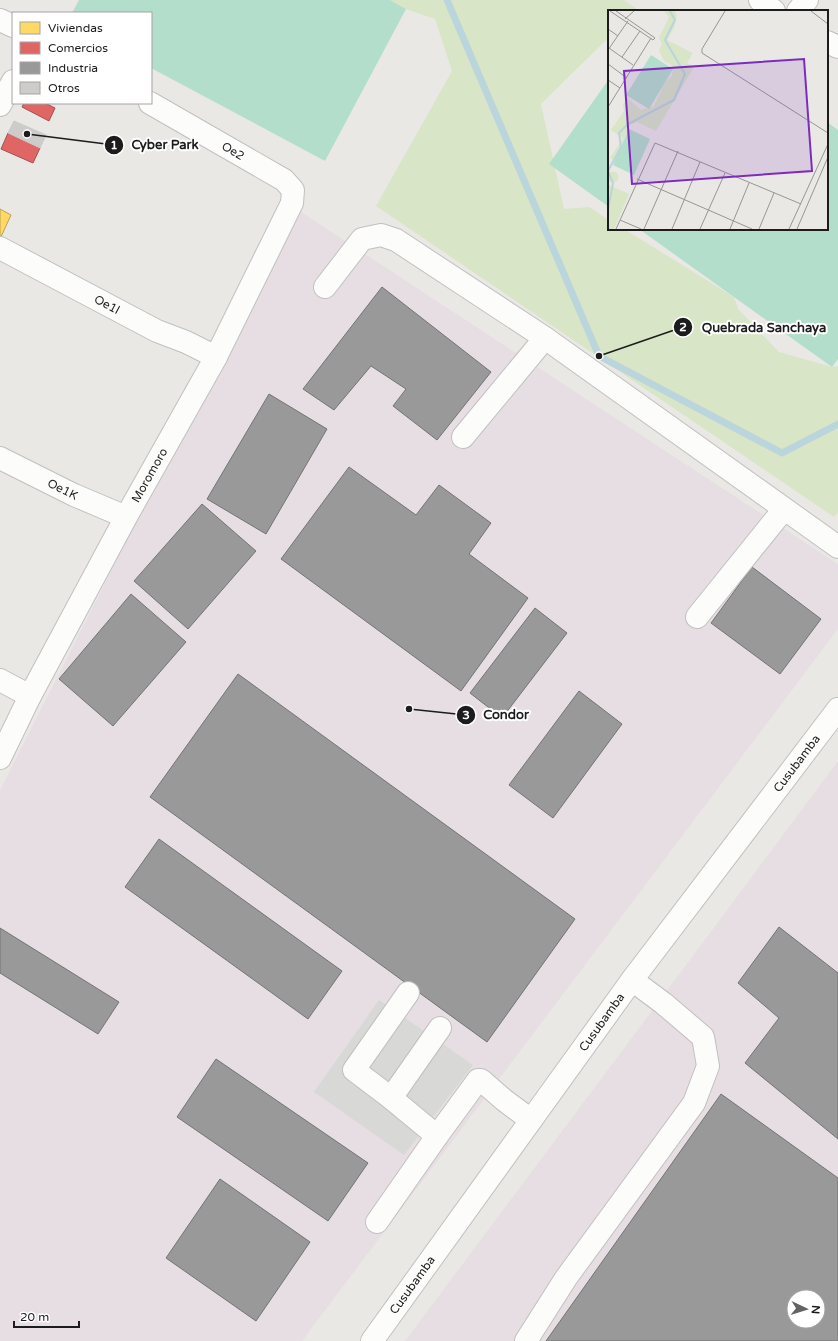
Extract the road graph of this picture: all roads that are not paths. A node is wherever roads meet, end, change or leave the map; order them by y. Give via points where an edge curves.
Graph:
1 (760, 0) edge
2 (806, 0) edge
3 (773, 10) edge
4 (799, 10) edge
5 (0, 20) edge
6 (12, 26) edge
7 (828, 42) edge
8 (838, 47) edge
9 (12, 83) edge
10 (152, 104) edge
11 (0, 105) edge
12 (293, 190) joint
13 (0, 248) edge
14 (325, 288) dead end
15 (545, 338) junction
16 (216, 357) junction
17 (463, 437) dead end
18 (0, 458) edge
19 (784, 509) junction
20 (126, 516) junction
21 (838, 547) edge
22 (697, 617) dead end
23 (0, 680) edge
24 (30, 696) junction
25 (838, 710) edge
26 (0, 758) edge
27 (632, 980) junction
28 (408, 993) dead end
29 (440, 1028) dead end
30 (391, 1098) junction
31 (531, 1120) junction
32 (437, 1136) junction
33 (377, 1222) dead end
34 (372, 1341) edge
35 (526, 1341) edge

1 - 3 street
2 - 4 street
5 - 6 street
7 - 8 street
9 - 11 street
10 - 12 street, Oe2 via 284,180
12 - 16 street, Moromoro via 292,203
13 - 16 street, Oe1l via 157,331
14 - 15 street via 362,239 381,235 396,240
15 - 17 street
15 - 19 street
16 - 20 street, Moromoro
18 - 20 street, Oe1K via 74,495
19 - 21 street
19 - 22 street
20 - 24 street, Moromoro
23 - 24 street
24 - 26 street, Moromoro
25 - 27 street, Cusubamba
27 - 31 street, Cusubamba
27 - 35 street via 702,1037 708,1066 694,1103 566,1278
28 - 30 street via 354,1070
29 - 30 street
30 - 32 street
31 - 32 street via 480,1079
31 - 34 street, Cusubamba
32 - 33 street

